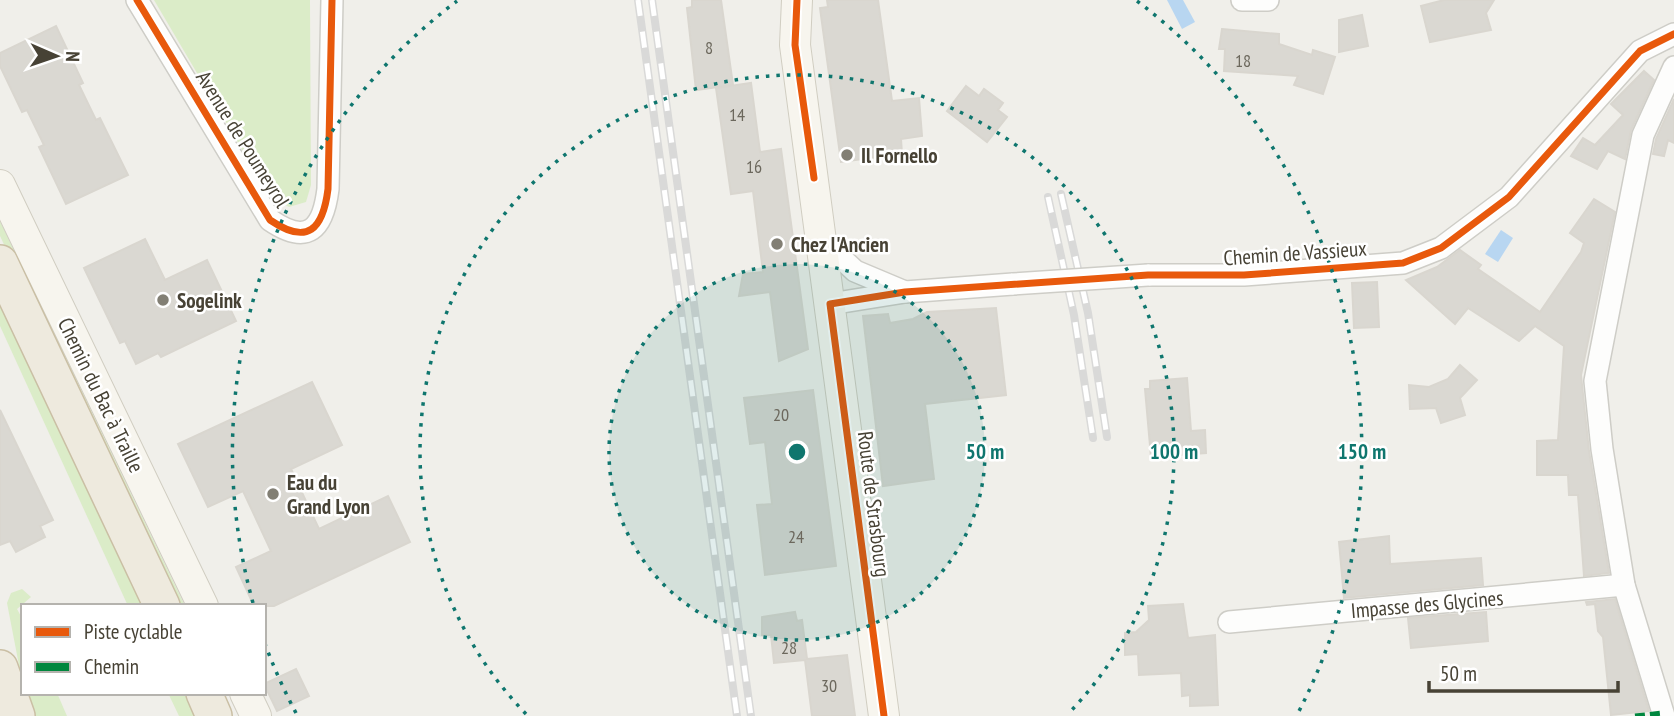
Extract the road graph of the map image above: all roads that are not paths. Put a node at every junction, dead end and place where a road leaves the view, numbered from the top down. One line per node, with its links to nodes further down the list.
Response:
1 (137, 0): 12 (street, Avenue de Poumeyrol)
2 (319, 0): 12 (street, Avenue de Poumeyrol)
3 (332, 0): 12 (street, Avenue de Poumeyrol)
4 (779, 0): 9 (main road, Route de Strasbourg)
5 (797, 0): 9 (main road, Route de Strasbourg)
6 (1242, 0): 7 (street)
7 (1268, 0)
8 (1674, 34): 15 (street, Chemin de Vassieux, bridge)
9 (795, 45): 13 (main road, Route de Strasbourg)
10 (1674, 67): 17 (street)
11 (0, 185): 19 (main road, Chemin du Bac à Traille)
12 (328, 189)
13 (822, 240): 15 (street, Chemin de Vassieux); 16 (main road, Route de Strasbourg)
14 (0, 263): 18 (highway)
15 (905, 292): 16 (street, Chemin de Vassieux)
16 (831, 304): 30 (main road, Route de Strasbourg)
17 (1625, 585): 20 (street, Impasse des Glycines); 25 (street)
18 (161, 604)
19 (202, 604)
20 (1229, 622)
21 (0, 668): 27 (highway)
22 (205, 695): 28 (highway)
23 (246, 695): 29 (main road)
24 (0, 703): 26 (highway)
25 (1666, 708)
26 (5, 716)
27 (17, 716)
28 (214, 716)
29 (256, 716)
30 (884, 716)

